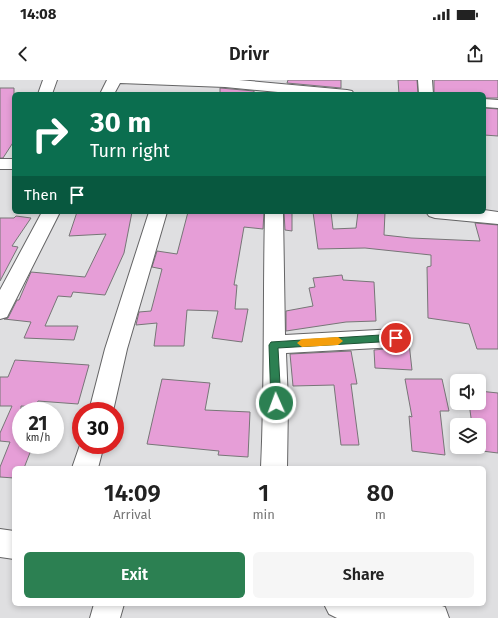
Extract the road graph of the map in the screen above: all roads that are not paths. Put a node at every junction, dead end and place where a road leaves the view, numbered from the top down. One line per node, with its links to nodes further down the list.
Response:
1 (50, 80): 9 (street)
2 (114, 80): 10 (street)
3 (124, 80): 7 (street)
4 (425, 80): 12 (street)
5 (225, 82): 7 (street); 8 (street)
6 (319, 86): 8 (street); 11 (street)
7 (194, 88)
8 (276, 91)
9 (46, 92)
10 (108, 92)
11 (340, 92)
12 (426, 92)
13 (486, 103): 14 (street)
14 (498, 104)
15 (51, 214): 20 (street)
16 (157, 214): 23 (street)
17 (274, 214): 22 (street)
18 (455, 214): 19 (street)
19 (498, 218)
20 (0, 312)
21 (396, 338): 22 (street)
22 (274, 345): 26 (street)
23 (103, 402)
24 (89, 454): 25 (street)
25 (86, 466)
26 (274, 466)
27 (0, 543): 28 (street)
28 (12, 545)
29 (108, 606): 32 (street)
30 (346, 606): 31 (street)
31 (376, 614): 33 (street)
32 (105, 618)
33 (434, 618)

